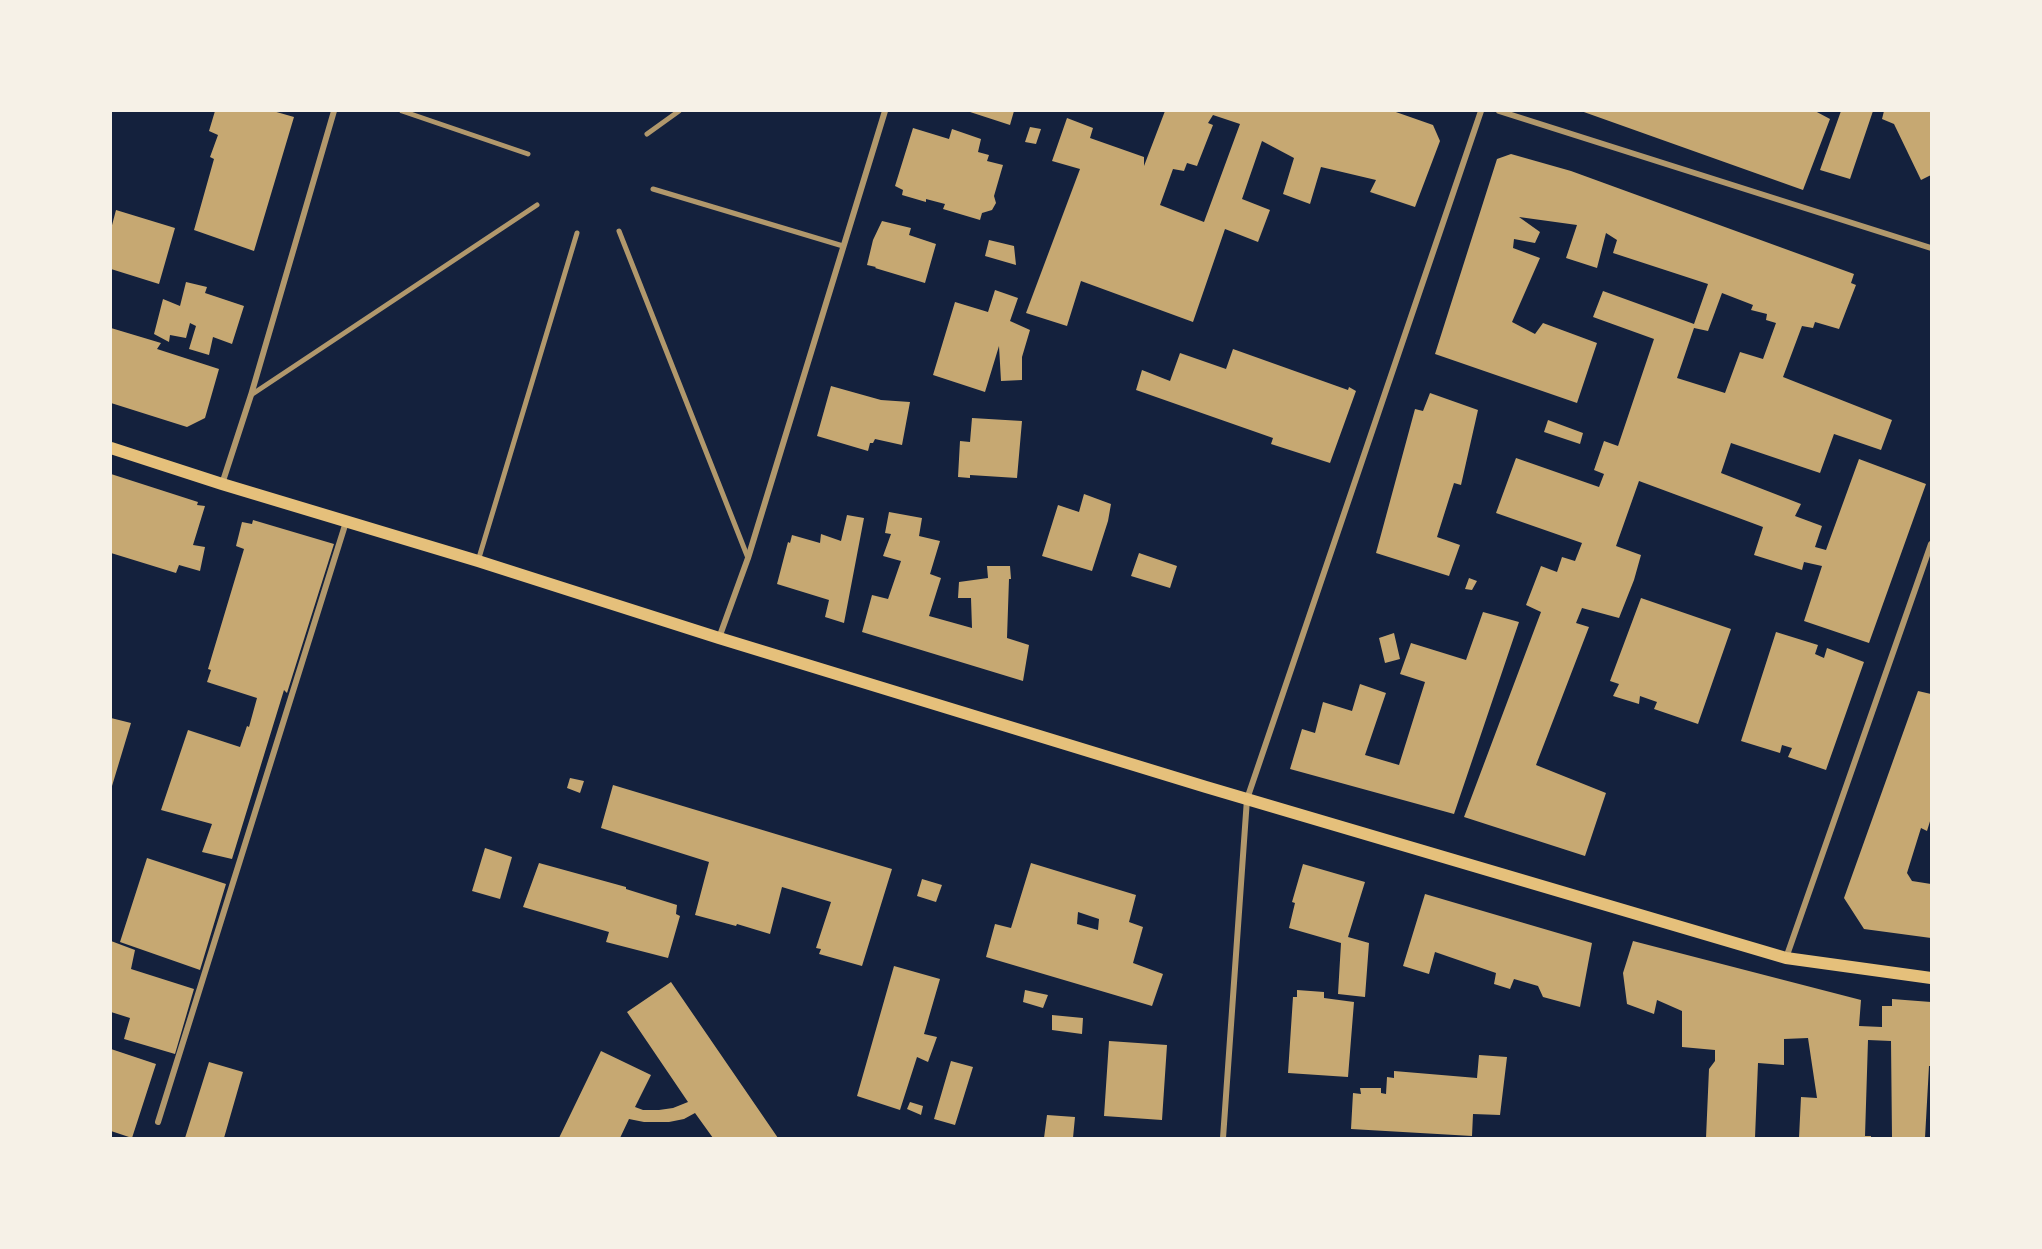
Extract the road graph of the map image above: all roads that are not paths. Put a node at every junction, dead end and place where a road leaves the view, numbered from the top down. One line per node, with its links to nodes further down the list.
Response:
1 (334, 111): 15 (street)
2 (402, 111): 8 (street)
3 (679, 111): 7 (street)
4 (885, 111): 13 (street)
5 (1481, 111): 23 (street)
6 (1499, 111): 14 (street)
7 (647, 134)
8 (528, 154)
9 (653, 189): 13 (street)
10 (537, 205): 15 (street)
11 (619, 231): 20 (street)
12 (577, 233): 21 (street)
13 (843, 246): 20 (street)
14 (1931, 248)
15 (251, 395): 17 (street)
16 (111, 448): 17 (main road)
17 (222, 484): 18 (main road)
18 (346, 522): 21 (main road); 26 (street)
19 (1931, 544): 24 (street)
20 (748, 558): 22 (street)
21 (478, 561): 22 (main road)
22 (719, 638): 23 (main road)
23 (1247, 799): 24 (main road); 27 (street)
24 (1786, 958): 25 (main road)
25 (1931, 978)
26 (158, 1122)
27 (1222, 1138)

